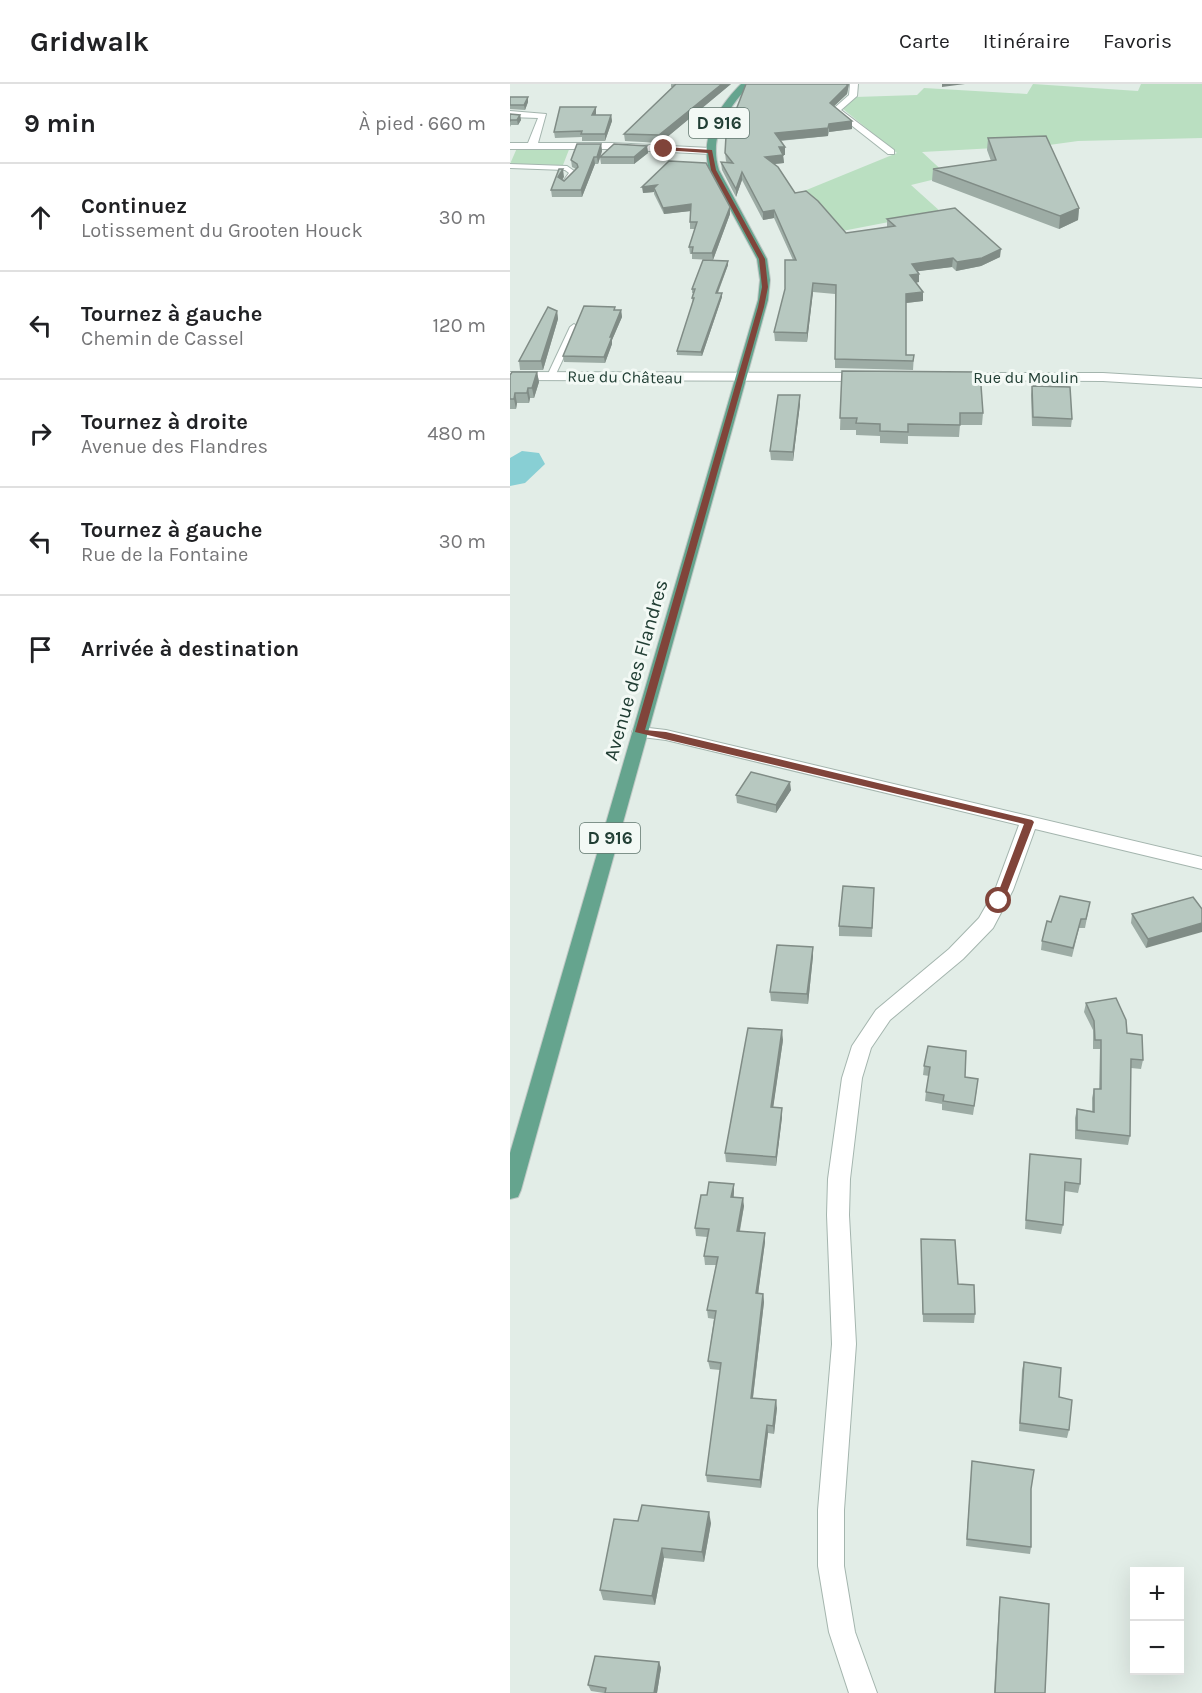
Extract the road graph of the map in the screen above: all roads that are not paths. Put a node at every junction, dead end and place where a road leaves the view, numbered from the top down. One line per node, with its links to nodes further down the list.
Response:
1 (746, 84): 6 (main road, D 916)
2 (854, 84): 7 (street)
3 (510, 114): 4 (street)
4 (532, 146): 5 (street); 6 (street)
5 (511, 149)
6 (710, 151): 13 (main road, Avenue des Flandres / D 916)
7 (891, 152)
8 (510, 166): 9 (lane)
9 (565, 184)
10 (574, 327): 12 (lane)
11 (510, 376): 12 (street, Rue du Château)
12 (551, 376): 13 (street, Rue du Château)
13 (741, 377): 14 (street); 17 (main road, Avenue des Flandres / D 916)
14 (882, 377)
15 (938, 377): 16 (street, Rue du Moulin)
16 (1202, 383)
17 (640, 732): 18 (street); 20 (main road, Avenue des Flandres / D 916)
18 (1029, 822): 19 (street); 21 (street)
19 (1202, 862)
20 (510, 1190)
21 (863, 1693)

